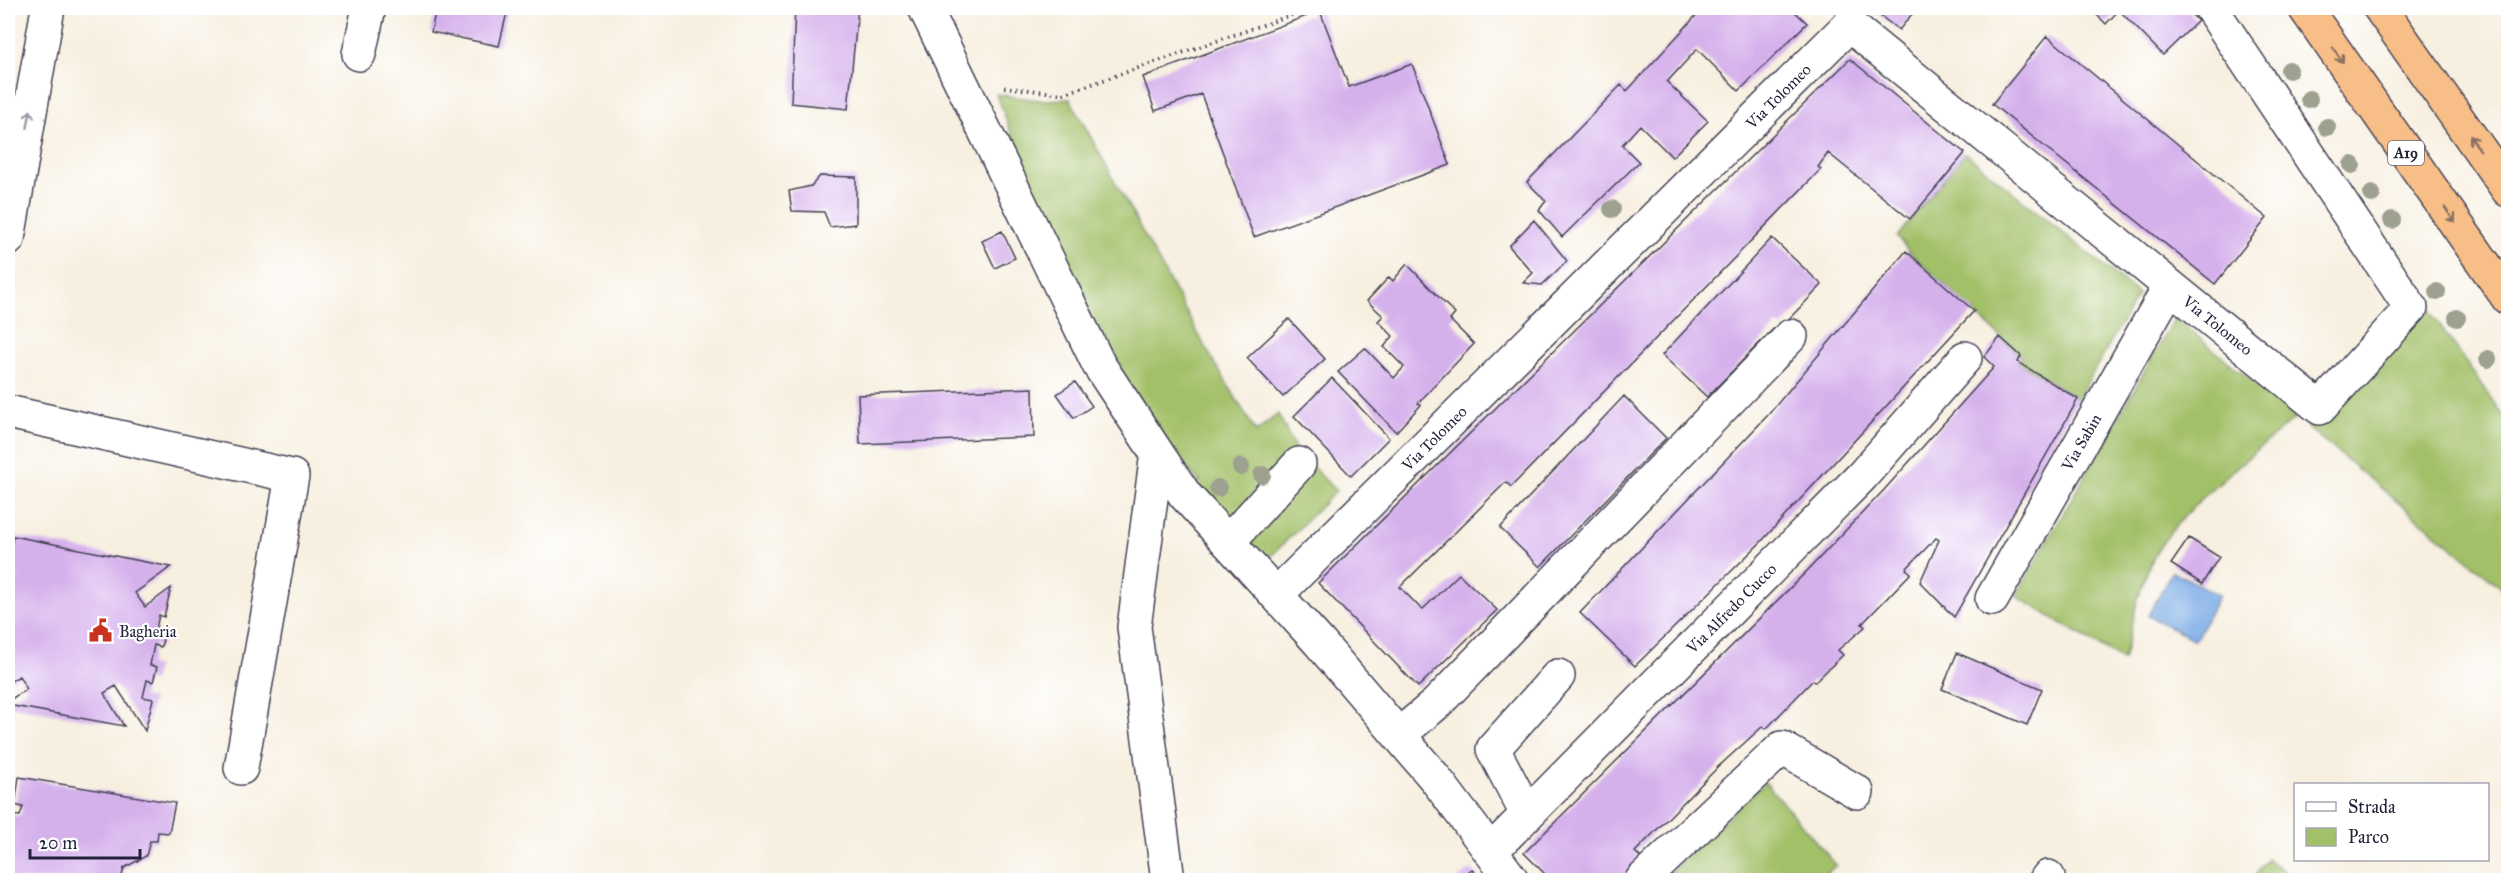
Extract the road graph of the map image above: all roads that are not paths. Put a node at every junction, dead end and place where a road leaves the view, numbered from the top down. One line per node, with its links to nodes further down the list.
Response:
1 (48, 8): 9 (street, one-way to 1)
2 (369, 8): 7 (street)
3 (925, 8): 15 (street)
4 (2211, 8): 10 (street, Via Tolomeo)
5 (2305, 8): 11 (highway, A19, one-way to 11)
6 (2380, 8): 8 (highway, one-way to 6)
7 (359, 54)
8 (2508, 190)
9 (8, 239)
10 (2170, 286): 18 (street, Via Tolomeo); 19 (street, Via Sabin)
11 (2508, 298)
12 (1791, 336): 21 (street)
13 (1965, 358): 24 (street, Via Alfredo Cucco)
14 (8, 412): 22 (street)
15 (1157, 453): 17 (street); 26 (street)
16 (1299, 464): 17 (street)
17 (1228, 542): 18 (street)
18 (1276, 595): 21 (street)
19 (1992, 598)
20 (1557, 676): 24 (street)
21 (1399, 735): 25 (street)
22 (241, 768)
23 (1857, 792): 28 (street)
24 (1527, 814): 25 (street, Via Alfredo Cucco)
25 (1491, 851): 27 (street)
26 (1168, 880)
27 (1512, 880)
28 (1642, 880)

